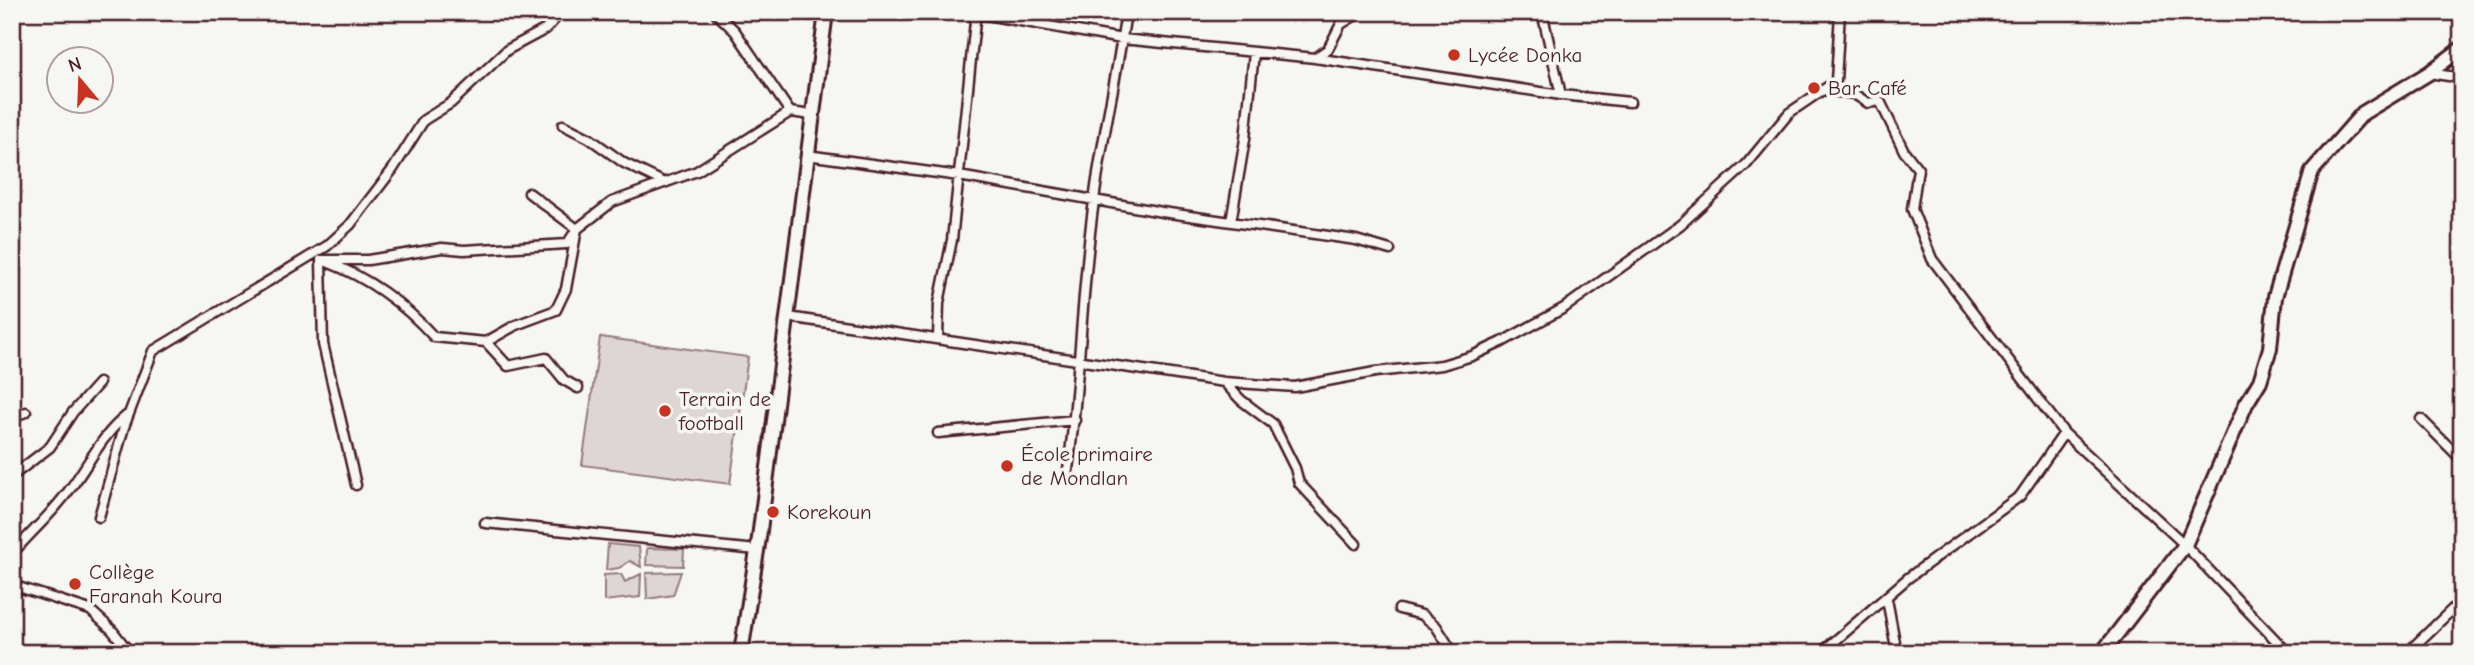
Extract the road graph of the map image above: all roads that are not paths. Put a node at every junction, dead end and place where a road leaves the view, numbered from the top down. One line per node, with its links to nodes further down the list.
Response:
1 (561, 12): 41 (street)
2 (715, 12): 21 (street)
3 (826, 12): 22 (main road)
4 (970, 12): 10 (street)
5 (1126, 12): 12 (street)
6 (1343, 12): 11 (street)
7 (1361, 12): 11 (street)
8 (1542, 12): 19 (street)
9 (1840, 12): 18 (street)
10 (976, 13): 12 (street); 25 (street)
11 (1341, 24): 15 (street)
12 (1122, 39): 14 (street); 28 (street)
13 (2462, 48): 16 (main road)
14 (1254, 53): 15 (street); 29 (street)
15 (1315, 58): 19 (street)
16 (2428, 73): 17 (street); 54 (main road)
17 (2462, 78)
18 (1822, 90): 37 (street); 46 (street)
19 (1561, 96): 20 (street)
20 (1630, 102)
21 (790, 112): 22 (street); 26 (street)
22 (812, 115): 24 (main road)
23 (563, 125): 26 (street)
24 (807, 155): 25 (street); 33 (main road)
25 (960, 176): 28 (street); 34 (street)
26 (663, 182): 30 (street)
27 (529, 193): 30 (street)
28 (1094, 201): 29 (street); 36 (street)
29 (1231, 222): 31 (street)
30 (577, 229): 32 (street); 35 (street)
31 (1390, 250)
32 (321, 260): 35 (street); 50 (street)
33 (788, 317): 34 (street); 55 (main road)
34 (938, 339): 36 (street)
35 (486, 342): 39 (street)
36 (1077, 360): 37 (street); 44 (street)
37 (1224, 382): 53 (street)
38 (99, 383): 48 (street)
39 (578, 388)
40 (26, 412): 42 (street)
41 (129, 414): 51 (street); 56 (street)
42 (12, 417)
43 (2421, 419): 47 (street)
44 (1075, 420): 45 (street); 49 (street)
45 (938, 433)
46 (2064, 433): 54 (street); 58 (street)
47 (2462, 460)
48 (12, 476)
49 (1067, 477)
50 (356, 485)
51 (99, 517)
52 (485, 523): 55 (street)
53 (1356, 544)
54 (2185, 545): 66 (main road); 67 (street)
55 (757, 550): 62 (main road)
56 (12, 554)
57 (12, 585): 61 (street)
58 (1887, 599): 64 (street); 65 (street)
59 (2462, 600): 68 (street)
60 (1399, 609): 63 (street)
61 (130, 653)
62 (741, 653)
63 (1453, 653)
64 (1821, 653)
65 (1897, 653)
66 (2102, 653)
67 (2288, 653)
68 (2407, 653)

